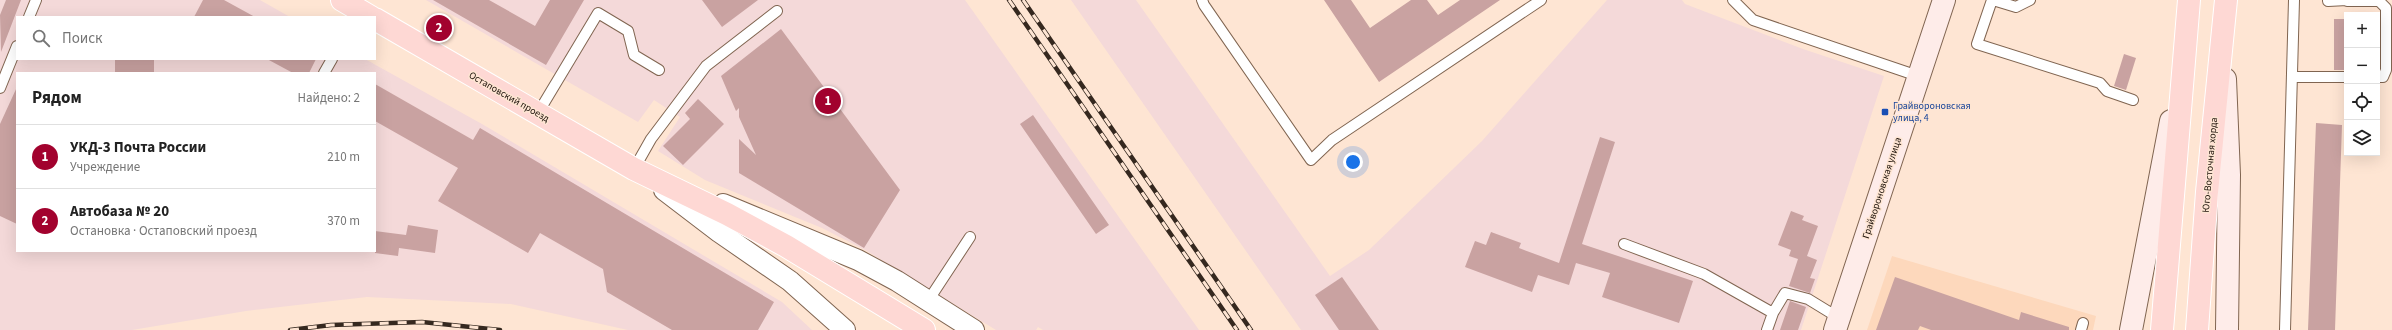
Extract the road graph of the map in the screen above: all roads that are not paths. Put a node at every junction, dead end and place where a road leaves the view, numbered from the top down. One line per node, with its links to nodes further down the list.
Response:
1 (36, 0): 14 (lane)
2 (1202, 0): 3 (lane)
3 (1541, 0)
4 (1733, 0): 21 (lane)
5 (1944, 0): 21 (main road, Грайвороновская улица)
6 (1992, 0): 7 (lane); 26 (lane)
7 (2030, 0)
8 (2189, 0): 18 (main road)
9 (2294, 0): 22 (lane)
10 (2347, 0): 11 (lane); 24 (lane)
11 (2328, 1)
12 (2224, 8): 41 (main road, Юго-Восточная хорда); 42 (main road)
13 (777, 11): 28 (lane)
14 (29, 16)
15 (376, 22): 27 (main road, Остаповский проезд)
16 (16, 48): 25 (lane)
17 (331, 60): 20 (lane)
18 (2182, 65): 39 (main road); 40 (main road)
19 (659, 70): 27 (lane)
20 (325, 72)
21 (1918, 76): 34 (main road, Грайвороновская улица)
22 (2292, 77): 23 (lane); 43 (lane)
23 (2344, 77)
24 (2380, 78)
25 (0, 88)
26 (2133, 100)
27 (538, 114): 28 (main road, Остаповский проезд)
28 (638, 171): 29 (main road, Остаповский проезд); 35 (street)
29 (670, 186): 32 (street); 36 (main road, Остаповский проезд)
30 (970, 237): 32 (lane)
31 (1624, 244): 33 (lane)
32 (928, 301): 37 (street)
33 (1772, 313): 34 (lane); 38 (lane)
34 (1837, 324)
35 (838, 328)
36 (924, 330)
37 (974, 330)
38 (1767, 330)
39 (2131, 330)
40 (2162, 330)
41 (2197, 330)
42 (2227, 330)
43 (2285, 330)

